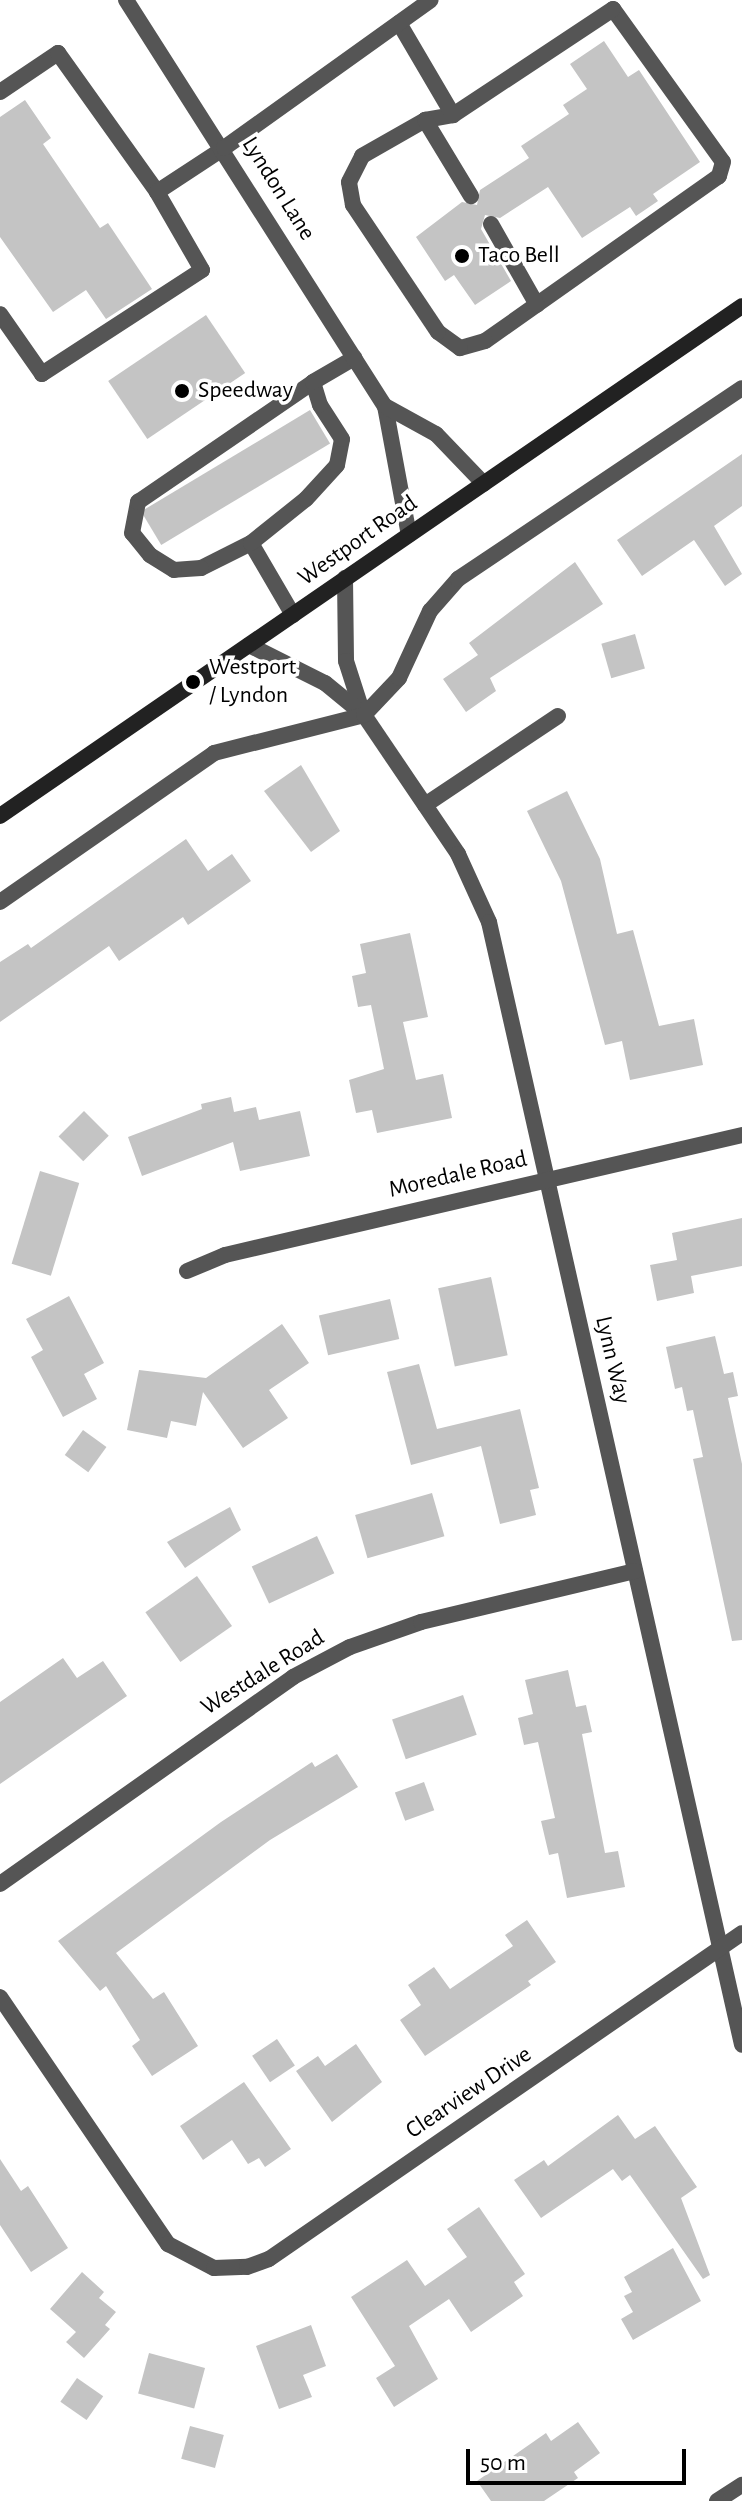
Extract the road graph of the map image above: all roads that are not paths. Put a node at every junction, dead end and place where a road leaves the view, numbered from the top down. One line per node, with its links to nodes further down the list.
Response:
1 (126, 0): 8 (street, Lyndon Lane)
2 (431, 0): 4 (street)
3 (611, 4): 6 (street); 12 (street)
4 (399, 23): 6 (street); 8 (street)
5 (0, 92): 9 (street)
6 (453, 115): 7 (street)
7 (425, 120): 10 (street); 12 (street)
8 (224, 148): 9 (street); 15 (street, Lyndon Lane)
9 (157, 192): 14 (street)
10 (471, 196)
11 (491, 224): 12 (street)
12 (537, 305)
13 (742, 306): 19 (main road, Westport Road)
14 (0, 314)
15 (354, 358): 16 (street); 18 (street, Lyndon Lane)
16 (313, 382): 21 (street); 21 (street)
17 (742, 388): 25 (street)
18 (385, 406): 19 (street, Lyndon Lane); 20 (street, Lyndon Lane)
19 (484, 484): 20 (main road, Westport Road)
20 (409, 535): 22 (main road, Westport Road)
21 (251, 543): 23 (street)
22 (345, 578): 23 (main road, Westport Road); 25 (street, Lynn Way)
23 (293, 615): 24 (main road, Westport Road)
24 (249, 645): 25 (street, Lynn Way); 28 (main road, Westport Road)
25 (364, 715): 27 (street, Lynn Way); 29 (street)
26 (558, 716): 27 (street)
27 (425, 805): 31 (street, Lynn Way)
28 (0, 816)
29 (0, 902)
30 (742, 1135): 31 (street, Moredale Road)
31 (547, 1178): 32 (street, Moredale Road); 33 (street, Lynn Way)
32 (187, 1271)
33 (635, 1571): 34 (street, Westdale Road); 36 (street, Lynn Way)
34 (0, 1884)
35 (742, 1933): 36 (street, Clearview Drive)
36 (721, 1948): 37 (street, Clearview Drive); 38 (street, Lynn Way)
37 (0, 1997)
38 (742, 2045)
39 (742, 2485): 40 (street)
40 (717, 2501)

